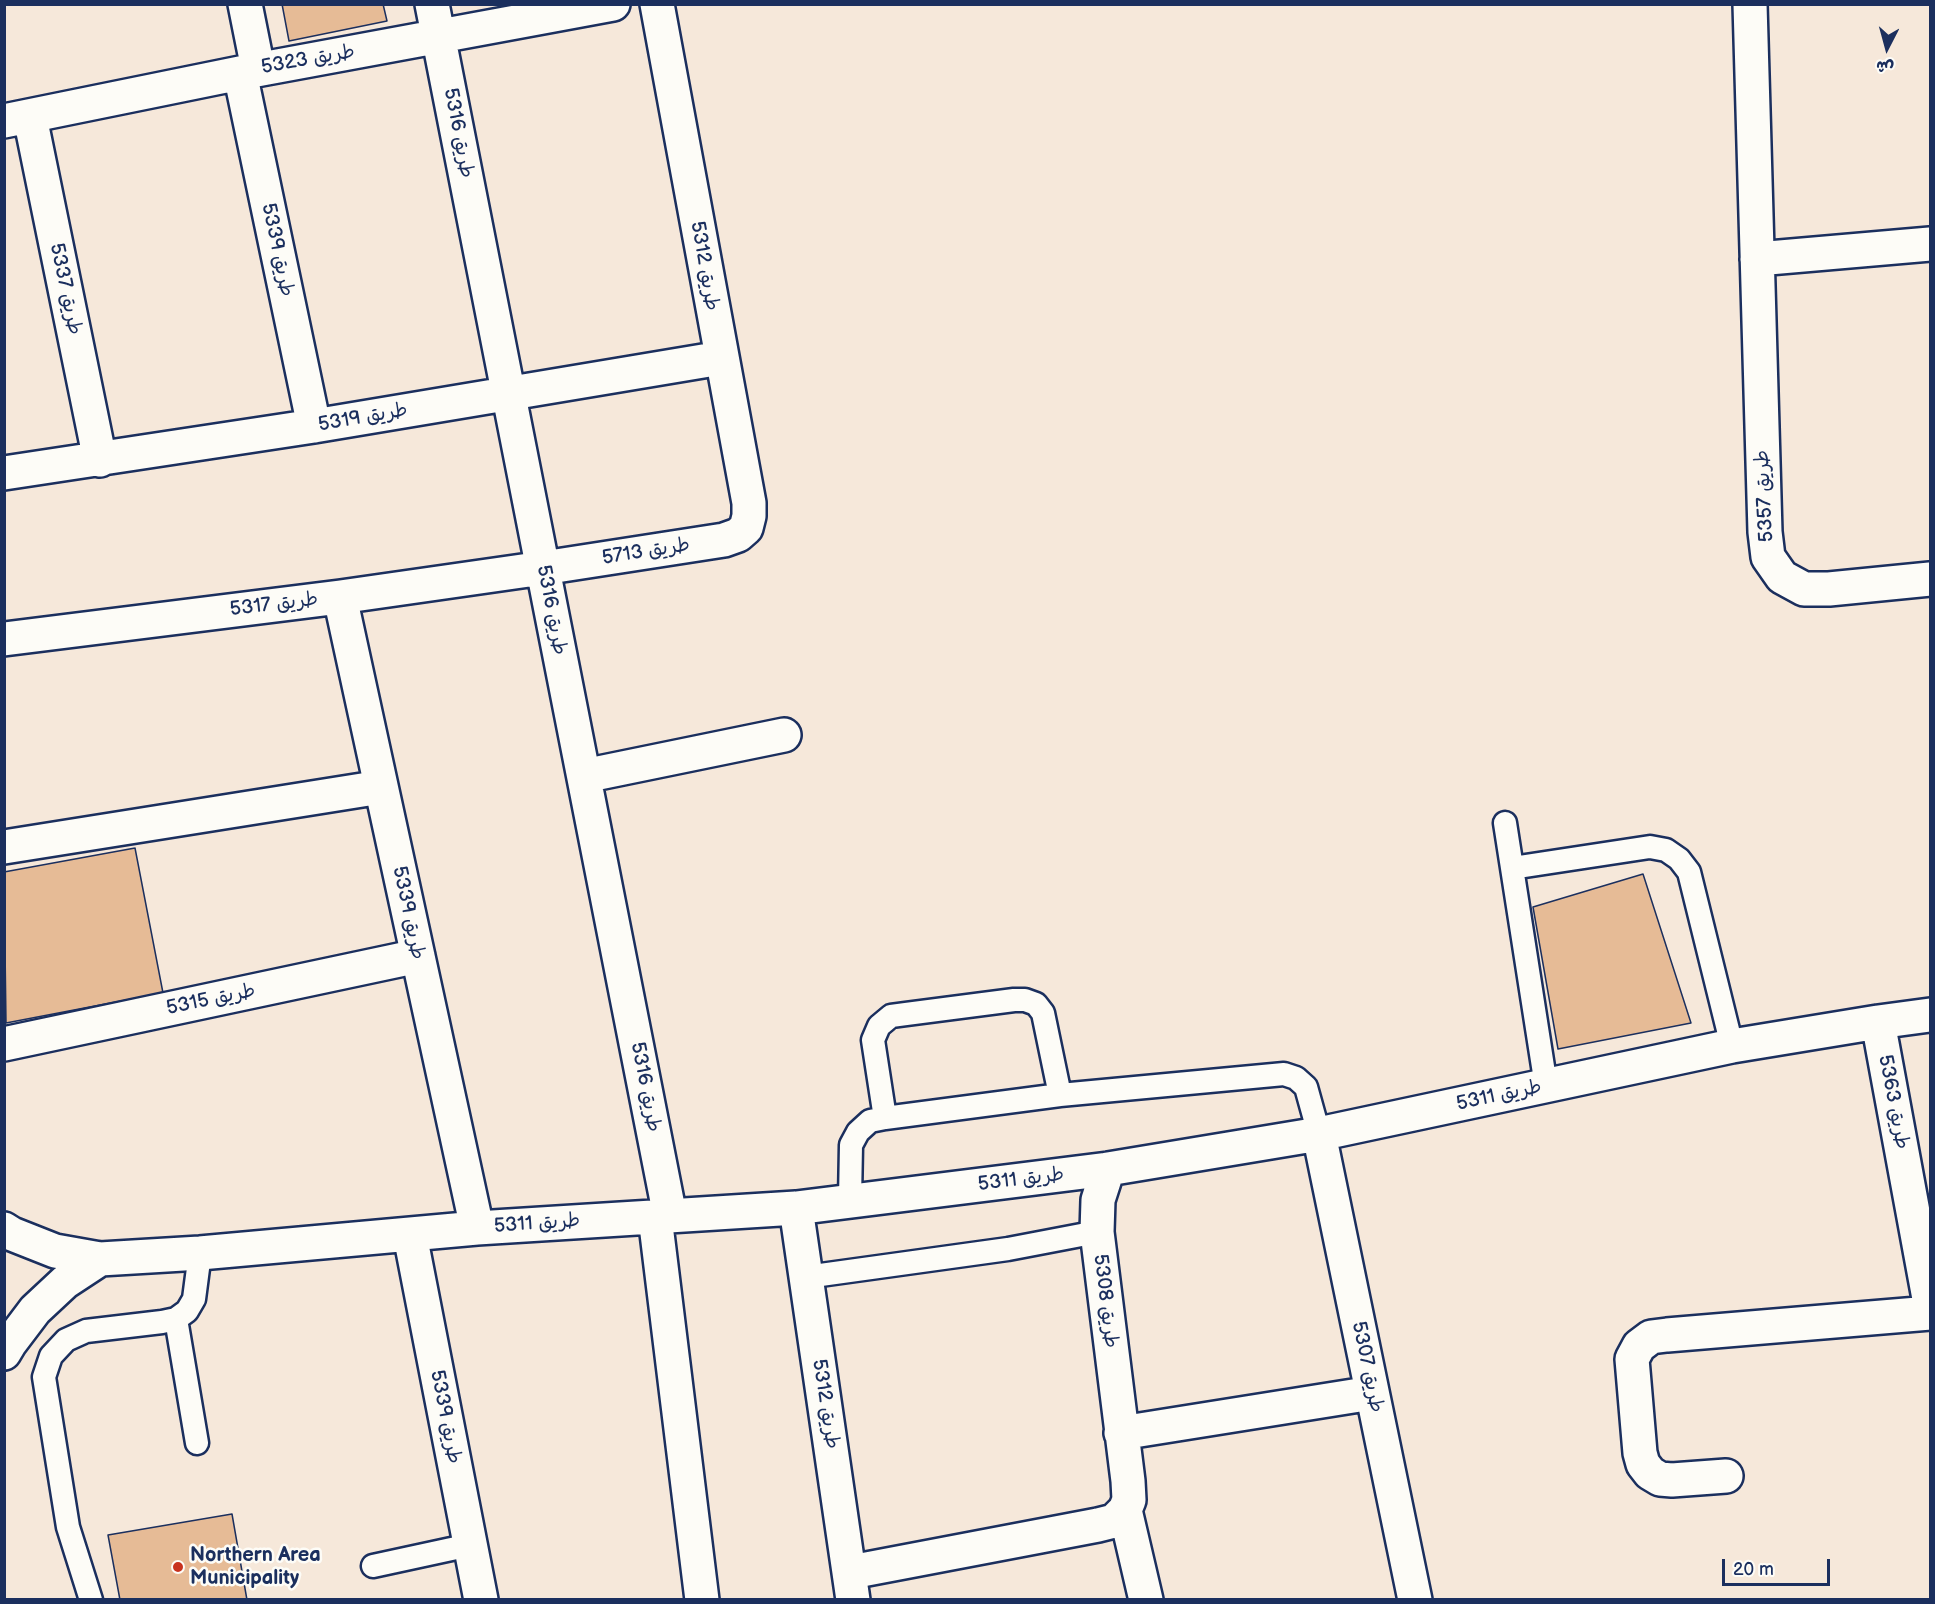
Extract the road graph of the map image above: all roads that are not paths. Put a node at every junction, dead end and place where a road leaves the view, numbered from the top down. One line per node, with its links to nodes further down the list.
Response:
1 (245, 4): 7 (street, طريق 5339)
2 (432, 4): 6 (street, طريق 5316)
3 (614, 4): 6 (street, طريق 5323)
4 (657, 4): 11 (street, طريق 5312)
5 (1750, 4): 10 (street, طريق 5357)
6 (438, 36): 7 (street, طريق 5323); 12 (street, طريق 5316)
7 (249, 71): 8 (street, طريق 5323); 13 (street, طريق 5339)
8 (17, 119): 14 (street, طريق 5337)
9 (1930, 244): 10 (street)
10 (1757, 259): 18 (street, طريق 5357)
11 (721, 358): 12 (street, طريق 5319); 16 (street, طريق 5312)
12 (509, 393): 13 (street, طريق 5319); 17 (street, طريق 5316)
13 (314, 426): 14 (street, طريق 5319)
14 (100, 460): 15 (street, طريق 5319)
15 (4, 473)
16 (746, 528): 17 (street, طريق 5713)
17 (543, 568): 19 (street, طريق 5317); 22 (street, طريق 5316)
18 (1930, 579)
19 (340, 597): 20 (street, طريق 5317); 23 (street, طريق 5339)
20 (4, 639)
21 (784, 735): 22 (street)
22 (584, 776): 40 (street, طريق 5316)
23 (381, 787): 25 (street); 27 (street, طريق 5339)
24 (1505, 823): 26 (lane)
25 (4, 847)
26 (1512, 868): 31 (lane); 32 (lane)
27 (418, 957): 30 (street, طريق 5315); 41 (street, طريق 5339)
28 (1930, 1015): 29 (street, طريق 5311)
29 (1878, 1022): 31 (street, طريق 5311); 37 (street, طريق 5363)
30 (4, 1044)
31 (1732, 1046): 32 (street, طريق 5311)
32 (1546, 1086): 35 (street, طريق 5311)
33 (1060, 1095): 34 (lane); 34 (lane); 35 (lane)
34 (885, 1118): 38 (lane)
35 (1319, 1134): 36 (street, طريق 5311); 52 (street, طريق 5307)
36 (1108, 1169): 38 (street, طريق 5311); 43 (street, طريق 5308)
37 (1919, 1181): 48 (street, طريق 5363)
38 (850, 1200): 39 (street, طريق 5311)
39 (796, 1208): 40 (street, طريق 5311); 47 (street, طريق 5312)
40 (662, 1216): 41 (street, طريق 5311); 62 (street, طريق 5316)
41 (477, 1228): 44 (street, طريق 5311)
42 (4, 1229): 46 (street, طريق 5311)
43 (1097, 1232): 47 (lane); 53 (street, طريق 5308)
44 (410, 1235): 45 (street, طريق 5311); 57 (street, طريق 5339)
45 (200, 1253): 46 (street, طريق 5311); 50 (lane)
46 (100, 1259): 51 (street, طريق 5311)
47 (806, 1277): 59 (street, طريق 5312)
48 (1930, 1304)
49 (1930, 1313): 55 (street)
50 (176, 1319): 54 (lane); 60 (lane)
51 (4, 1353)
52 (1372, 1393): 53 (street); 64 (street, طريق 5307)
53 (1122, 1433): 56 (street, طريق 5308)
54 (197, 1443)
55 (1726, 1476)
56 (1125, 1510): 59 (street); 63 (street)
57 (470, 1545): 58 (lane); 61 (street, طريق 5339)
58 (373, 1566)
59 (852, 1586)
60 (91, 1599)
61 (481, 1599)
62 (702, 1599)
63 (1146, 1599)
64 (1415, 1599)

